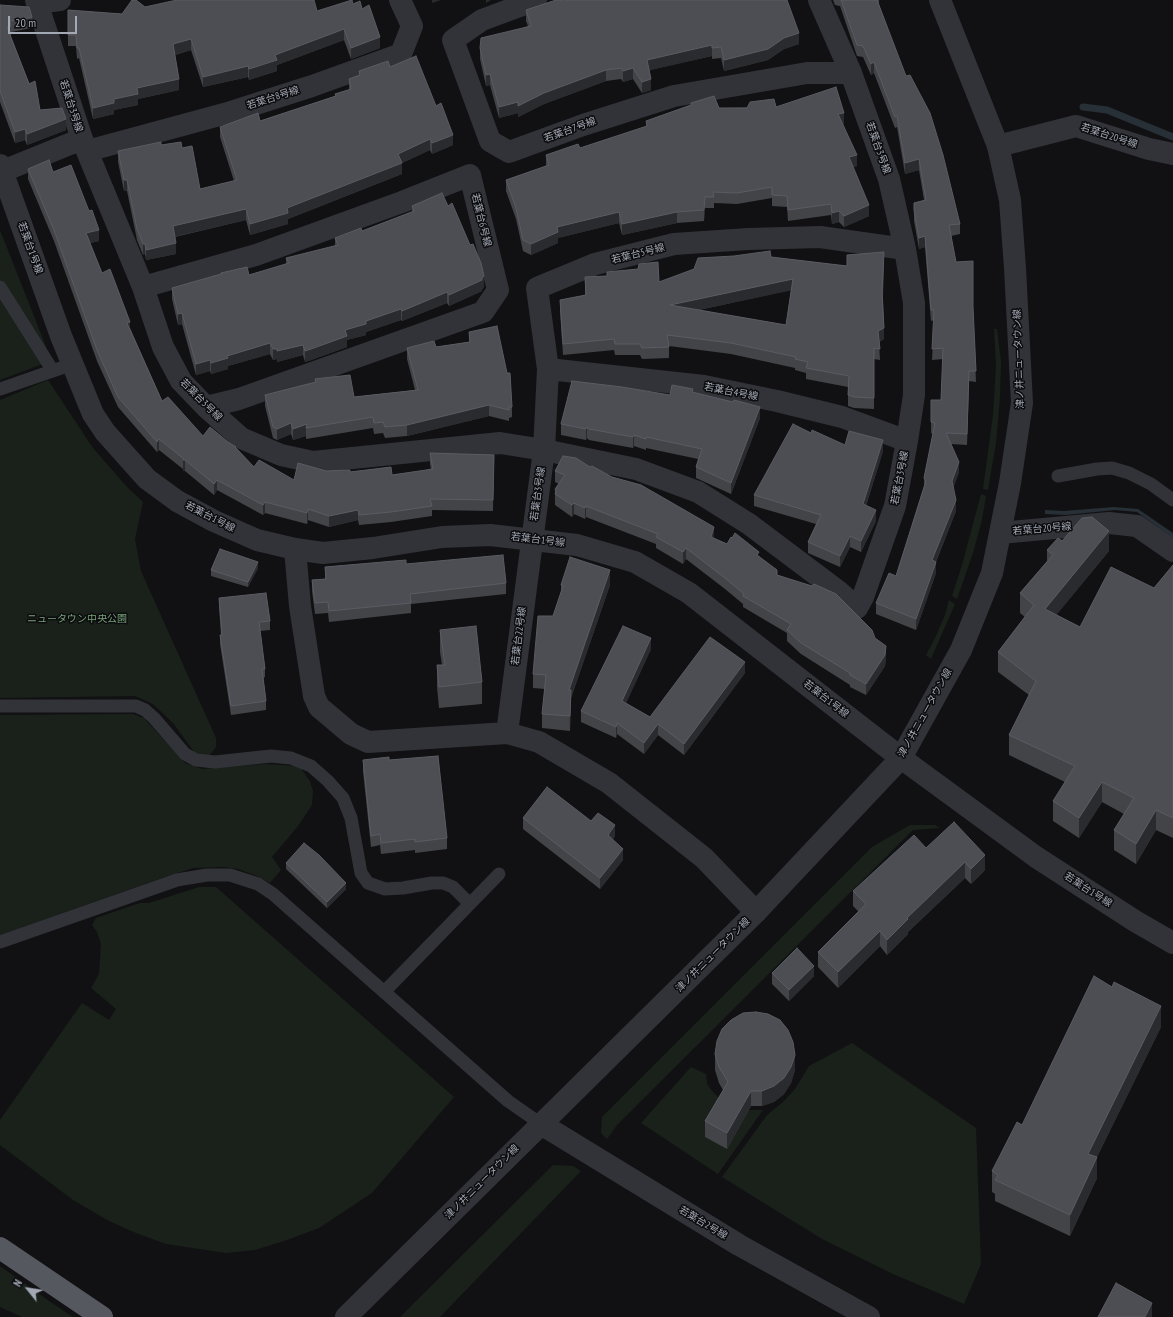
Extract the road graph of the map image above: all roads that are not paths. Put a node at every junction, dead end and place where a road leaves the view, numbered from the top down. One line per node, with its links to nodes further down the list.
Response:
1 (60, 0): 6 (street)
2 (400, 0): 8 (street, 若葉台8号線)
3 (536, 0): 7 (street, 若葉台7号線)
4 (819, 0): 7 (street, 若葉台3号線)
5 (940, 0): 9 (street, 津ノ井ニュータウン線)
6 (37, 2): 8 (street, 若葉台3号線)
7 (851, 73): 12 (street, 若葉台3号線)
8 (84, 145): 11 (street, 若葉台8号線); 14 (street, 若葉台3号線)
9 (998, 146): 10 (street, 若葉台20号線); 23 (street, 津ノ井ニュータウン線)
10 (1173, 154)
11 (1, 168): 15 (street, 若葉台1号線)
12 (905, 249): 16 (street, 若葉台5号線); 19 (street, 若葉台3号線)
13 (0, 287): 15 (lane)
14 (143, 287): 18 (street, 若葉台3号線); 18 (street, 若葉台6号線)
15 (63, 367): 17 (lane); 25 (street, 若葉台1号線)
16 (548, 369): 19 (street, 若葉台4号線); 20 (street, 若葉台5号線)
17 (0, 388)
18 (206, 407): 20 (street, 若葉台3号線)
19 (907, 441): 20 (street, 若葉台3号線)
20 (544, 450): 24 (street, 若葉台3号線)
21 (1058, 476): 22 (lane)
22 (1173, 500)
23 (1000, 533): 26 (street, 若葉台20号線); 29 (street, 津ノ井ニュータウン線)
24 (532, 539): 25 (street, 若葉台1号線); 28 (street, 若葉台22号線); 29 (street, 若葉台1号線)
25 (295, 549): 28 (street)
26 (1173, 551)
27 (0, 706): 31 (lane)
28 (507, 733): 32 (street)
29 (901, 758): 32 (street, 津ノ井ニュータウン線); 34 (street, 若葉台1号線)
30 (499, 874): 31 (lane)
31 (470, 904): 35 (lane)
32 (756, 912): 36 (street, 津ノ井ニュータウン線)
33 (0, 942): 35 (lane)
34 (1173, 943)
35 (384, 992): 36 (lane)
36 (540, 1124): 39 (street, 津ノ井ニュータウン線); 40 (street, 若葉台2号線)
37 (0, 1248): 38 (highway)
38 (102, 1317)
39 (346, 1317)
40 (870, 1317)

